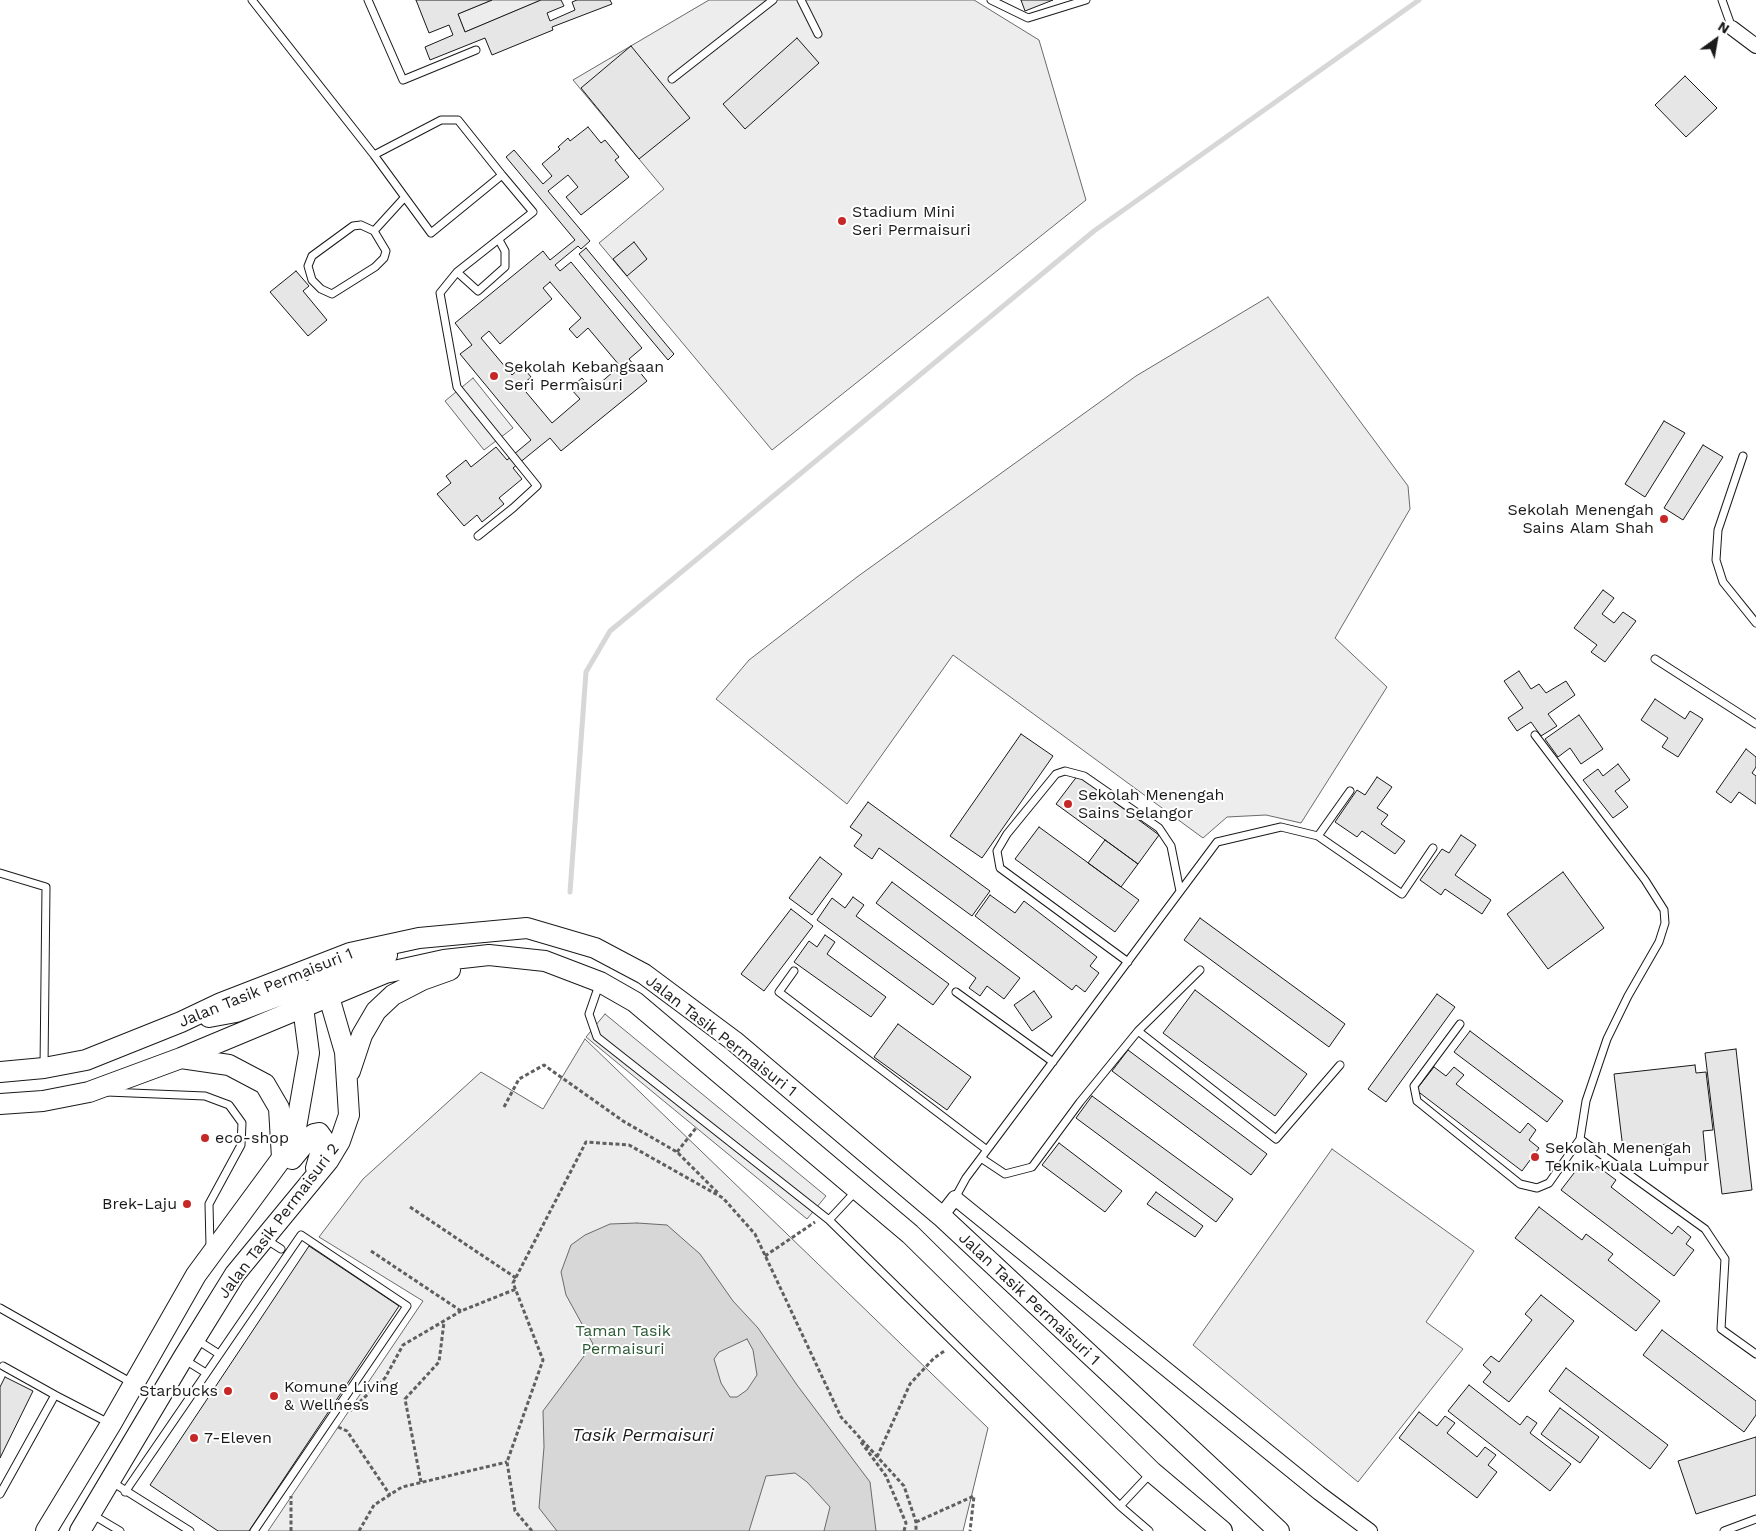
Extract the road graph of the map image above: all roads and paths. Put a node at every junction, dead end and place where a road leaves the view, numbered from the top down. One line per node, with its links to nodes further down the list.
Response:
1 (252, 0): 13 (lane)
2 (368, 0): 11 (lane)
3 (773, 0): 12 (lane)
4 (801, 0): 9 (lane)
5 (990, 0): 6 (lane)
6 (1086, 0)
7 (1722, 0): 8 (lane)
8 (1732, 28): 10 (street)
9 (818, 34)
10 (1756, 46)
11 (476, 50)
12 (672, 78)
13 (374, 155): 14 (lane); 15 (lane)
14 (502, 175): 15 (lane); 17 (lane)
15 (404, 198): 16 (lane)
16 (374, 231): 16 (lane)
17 (499, 240): 18 (lane); 18 (lane)
18 (457, 272): 20 (lane)
19 (1743, 456): 21 (lane)
20 (478, 536)
21 (1756, 623)
22 (1655, 659): 23 (lane)
23 (1756, 724)
24 (1535, 735): 53 (lane)
25 (1350, 791): 26 (lane)
26 (1318, 836): 27 (lane); 29 (lane)
27 (1433, 848)
28 (0, 873): 45 (lane)
29 (1180, 891): 32 (lane); 32 (lane)
30 (419, 938): 37 (main road); 38 (main road, Jalan Tasik Permaisuri 1); 43 (main road, Jalan Tasik Permaisuri 1)
31 (489, 955): 35 (main road, Jalan Tasik Permaisuri 1); 37 (main road, Jalan Tasik Permaisuri 1); 47 (main road)
32 (1128, 962): 42 (lane)
33 (1200, 970): 40 (lane)
34 (794, 971): 54 (lane)
35 (600, 982): 48 (main road, Jalan Tasik Permaisuri 1); 64 (lane)
36 (956, 992): 42 (lane)
37 (314, 999): 38 (main road); 41 (main road, Jalan Tasik Permaisuri 1); 47 (main road, Jalan Tasik Permaisuri 2); 56 (main road, Jalan Tasik Permaisuri 2)
38 (181, 1022): 45 (main road, Jalan Tasik Permaisuri 1)
39 (1460, 1024): 53 (lane)
40 (1138, 1031): 44 (lane); 57 (lane)
41 (181, 1058): 49 (main road, Jalan Tasik Permaisuri 1); 56 (main road)
42 (1053, 1062): 54 (lane)
43 (759, 1063): 48 (main road); 63 (main road, Jalan Tasik Permaisuri 1)
44 (1340, 1066)
45 (44, 1068): 46 (main road, Jalan Tasik Permaisuri 1)
46 (0, 1072)
47 (347, 1083): 58 (main road, Jalan Tasik Permaisuri 2)
48 (737, 1088): 59 (main road, Jalan Tasik Permaisuri 1)
49 (89, 1092): 50 (main road, Jalan Tasik Permaisuri 1); 68 (lane)
50 (0, 1104)
51 (504, 1106): 55 (path)
52 (694, 1132): 55 (path)
53 (1580, 1139): 78 (lane)
54 (987, 1150): 57 (lane)
55 (677, 1152): 60 (path)
56 (282, 1158): 66 (main road, Jalan Tasik Permaisuri 2)
57 (981, 1158): 61 (lane)
58 (312, 1180): 66 (main road); 75 (main road, Jalan Tasik Permaisuri 2)
59 (857, 1190): 64 (lane); 90 (main road, Jalan Tasik Permaisuri 1)
60 (722, 1198): 69 (path); 70 (path)
61 (955, 1198): 63 (street); 114 (street)
62 (410, 1207): 70 (path)
63 (941, 1216): 113 (main road, Jalan Tasik Permaisuri 1)
64 (829, 1220): 76 (lane)
65 (803, 1231): 69 (path)
66 (223, 1238): 68 (main road, Jalan Tasik Permaisuri 2)
67 (371, 1251): 73 (path)
68 (211, 1254): 82 (main road, Jalan Tasik Permaisuri 2)
69 (765, 1256): 87 (path)
70 (516, 1278): 71 (path)
71 (516, 1289): 73 (path); 89 (path)
72 (0, 1308): 82 (lane)
73 (461, 1311): 74 (path)
74 (444, 1321): 84 (path); 91 (path)
75 (195, 1339): 77 (lane); 79 (main road, Jalan Tasik Permaisuri 2)
76 (956, 1344): 88 (path); 96 (lane)
77 (219, 1354): 81 (lane); 104 (lane)
78 (1756, 1354)
79 (183, 1358): 81 (lane); 92 (main road, Jalan Tasik Permaisuri 2)
80 (2, 1366): 83 (lane)
81 (206, 1373): 92 (lane)
82 (134, 1384): 86 (main road, Jalan Tasik Permaisuri 2)
83 (55, 1395): 86 (lane); 93 (lane)
84 (349, 1412)
85 (342, 1419): 95 (path)
86 (111, 1424): 100 (main road, Jalan Tasik Permaisuri 2)
87 (850, 1427): 88 (path); 108 (path)
88 (877, 1457): 99 (path)
89 (507, 1462): 91 (path); 107 (path)
90 (1152, 1472): 96 (lane); 112 (main road, Jalan Tasik Permaisuri 1)
91 (421, 1482): 95 (path)
92 (118, 1487): 97 (main road, Jalan Tasik Permaisuri 2); 103 (lane)
93 (0, 1494)
94 (291, 1495): 105 (path)
95 (390, 1495): 106 (path)
96 (1120, 1506): 111 (lane)
97 (90, 1514): 101 (main road, Jalan Tasik Permaisuri 2); 102 (lane)
98 (1756, 1519): 115 (lane)
99 (916, 1522): 109 (path); 110 (path)
100 (46, 1531)
101 (80, 1531)
102 (120, 1531)
103 (190, 1531)
104 (254, 1531)
105 (291, 1531)
106 (359, 1531)
107 (532, 1531)
108 (904, 1531)
109 (916, 1531)
110 (970, 1531)
111 (1149, 1531)
112 (1222, 1531)
113 (1279, 1531)
114 (1370, 1531)
115 (1724, 1531)

